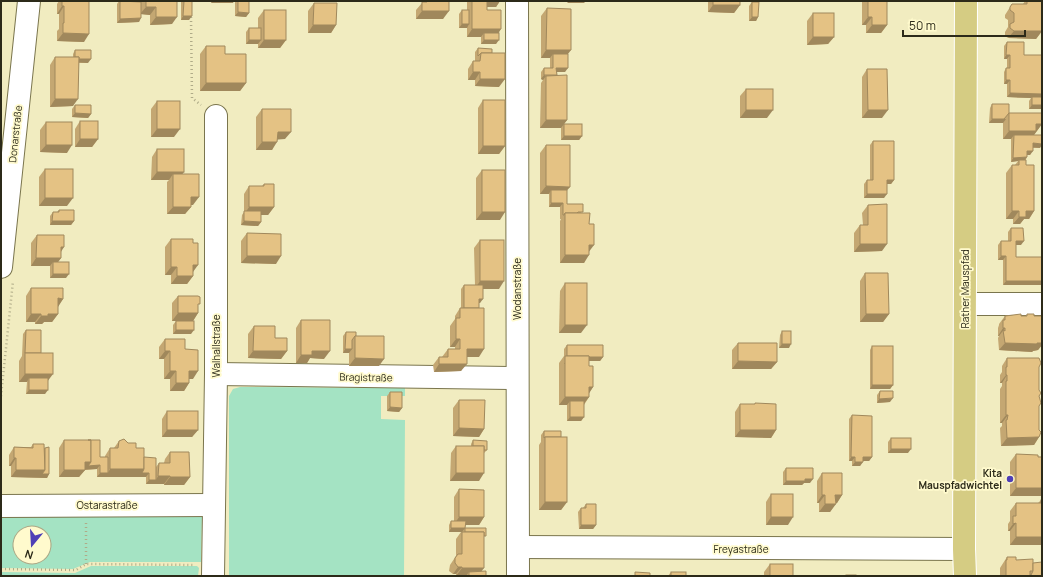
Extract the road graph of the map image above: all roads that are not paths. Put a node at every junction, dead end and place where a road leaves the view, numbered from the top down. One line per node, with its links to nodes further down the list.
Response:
1 (29, 1): 5 (street, Donarstraße)
2 (517, 1): 9 (street, Wodanstraße)
3 (966, 1): 6 (main road, Rather Mauspfad)
4 (216, 116): 8 (street, Walhallstraße)
5 (1, 266)
6 (966, 304): 7 (street); 13 (main road, Rather Mauspfad)
7 (1042, 304)
8 (216, 374): 9 (street, Bragistraße); 10 (street, Walhallstraße)
9 (517, 378): 12 (street, Wodanstraße)
10 (213, 505): 11 (street, Ostarastraße); 14 (street, Walhallstraße)
11 (1, 506)
12 (518, 547): 13 (street, Freyastraße); 15 (street, Wodanstraße)
13 (964, 549): 16 (main road, Rather Mauspfad)
14 (213, 570)
15 (518, 576)
16 (965, 576)

